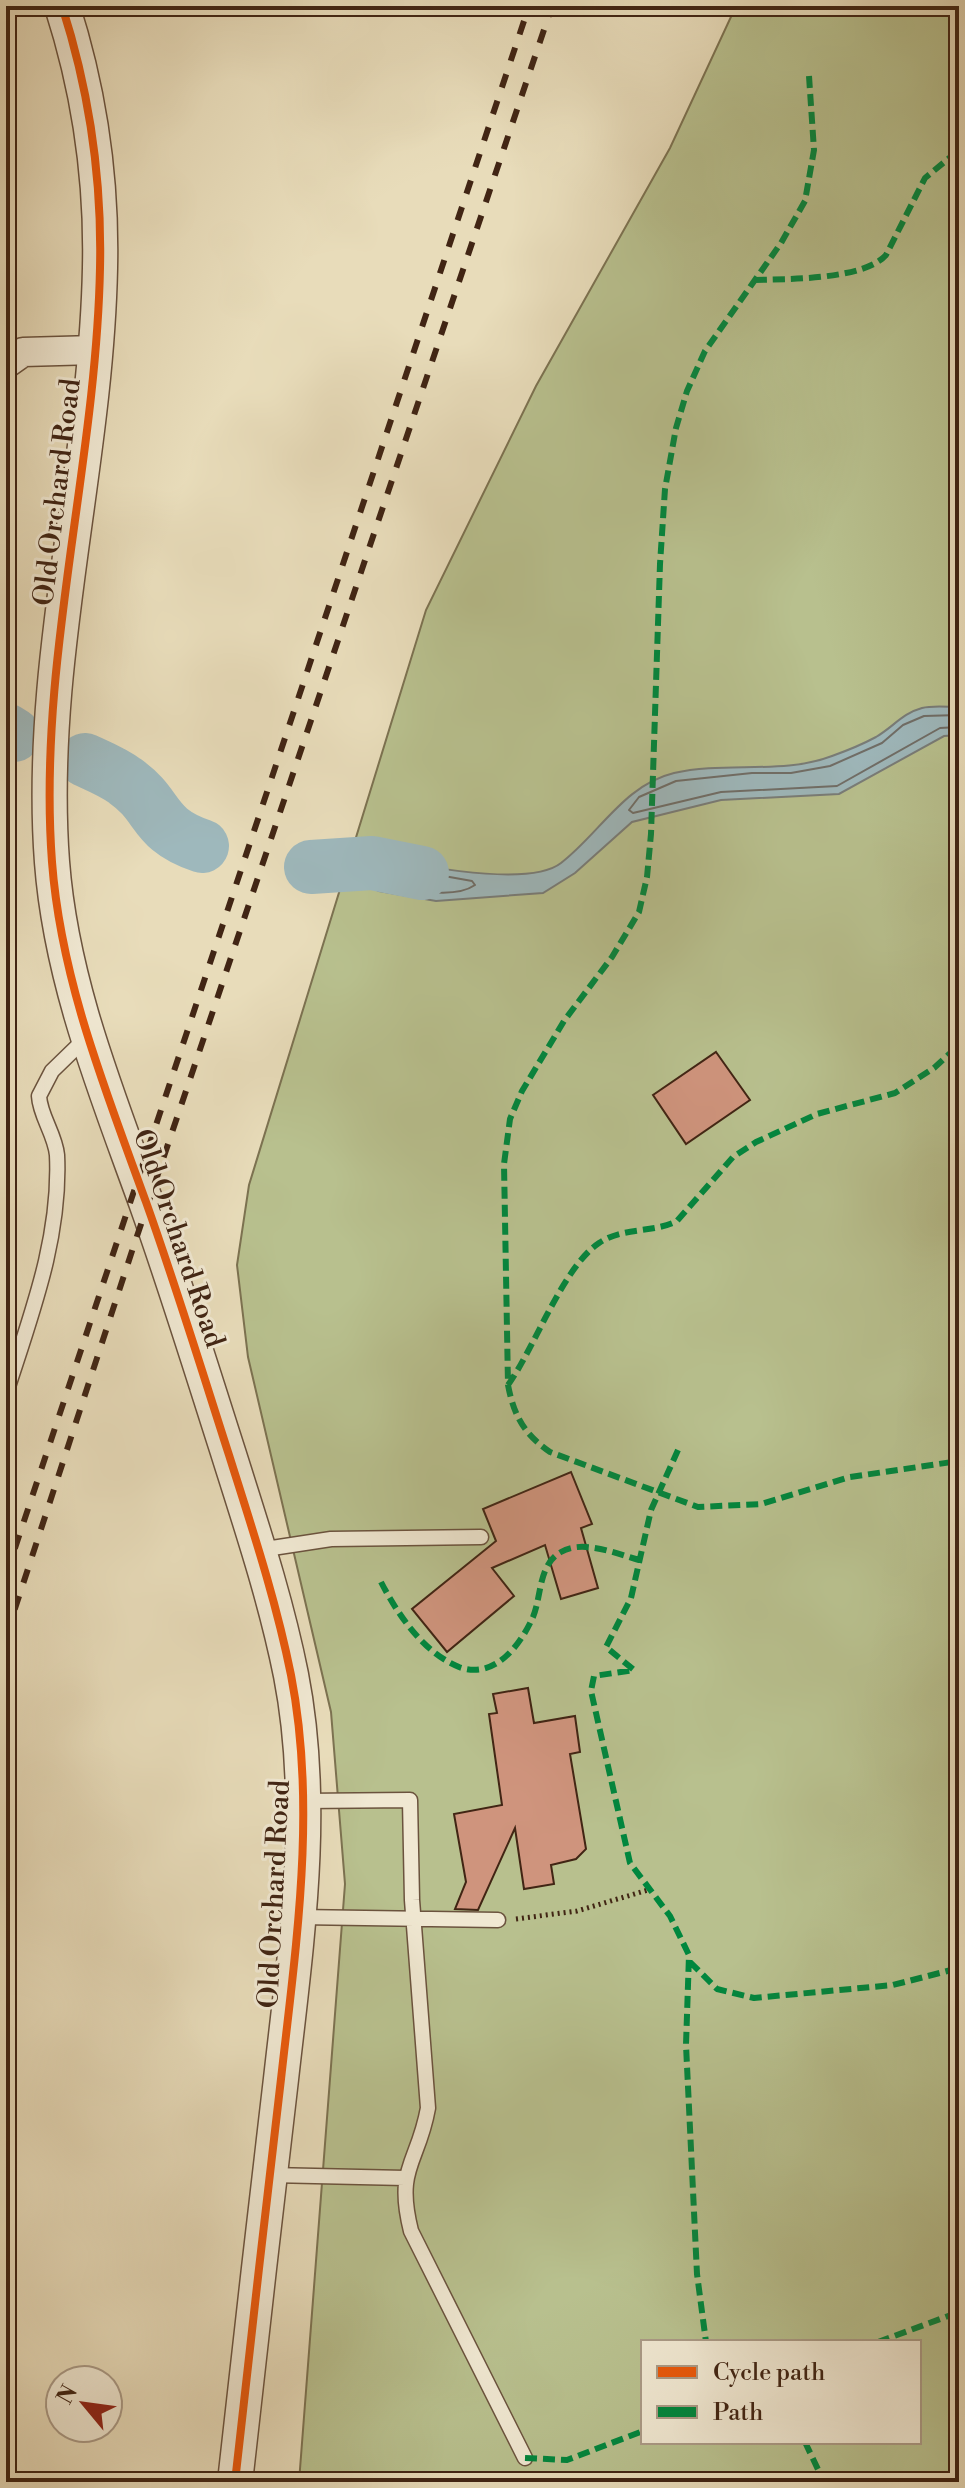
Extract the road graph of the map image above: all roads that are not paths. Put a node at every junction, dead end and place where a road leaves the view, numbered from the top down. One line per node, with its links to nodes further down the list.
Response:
1 (62, 6): 2 (street, Old Orchard Road)
2 (95, 350): 3 (street); 4 (street, Old Orchard Road)
3 (6, 364)
4 (87, 1037): 5 (lane); 7 (street, Old Orchard Road)
5 (6, 1393)
6 (481, 1537): 7 (lane)
7 (259, 1550): 8 (street, Old Orchard Road)
8 (304, 1801): 9 (street, Old Orchard Road); 10 (lane)
9 (298, 1917): 10 (lane); 12 (street, Old Orchard Road)
10 (413, 1918): 11 (lane); 13 (lane)
11 (498, 1920)
12 (270, 2175): 13 (lane); 15 (street, Old Orchard Road)
13 (405, 2178): 14 (lane)
14 (525, 2458)
15 (235, 2482)

